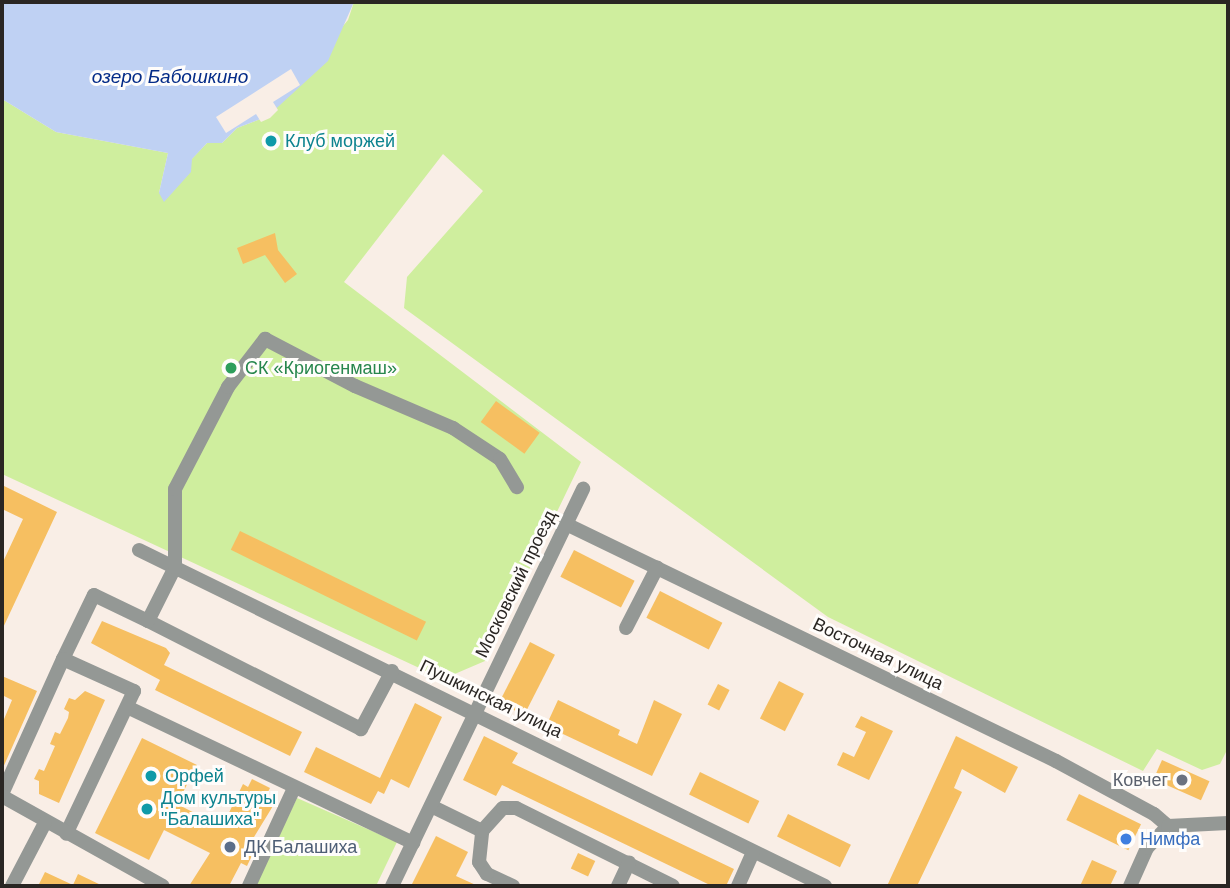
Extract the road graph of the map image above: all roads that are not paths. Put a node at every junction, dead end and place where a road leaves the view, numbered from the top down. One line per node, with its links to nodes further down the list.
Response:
1 (517, 486): 5 (street)
2 (583, 489): 3 (street, Московский проезд)
3 (565, 524): 6 (street, Восточная улица); 12 (street, Московский проезд)
4 (139, 550): 5 (street, Пушкинская улица)
5 (175, 567): 7 (street); 10 (street, Пушкинская улица)
6 (657, 568): 8 (street); 18 (street, Восточная улица)
7 (148, 621): 9 (street); 10 (street)
8 (626, 628)
9 (64, 659): 11 (street); 14 (street)
10 (392, 671): 12 (street, Пушкинская улица)
11 (127, 707): 13 (street); 20 (street)
12 (476, 712): 15 (street, Московский проезд); 22 (street, Пушкинская улица)
13 (294, 788): 21 (street); 27 (street)
14 (2, 795): 16 (street)
15 (431, 806): 19 (street); 21 (street, Московский проезд)
16 (45, 822): 20 (street); 25 (street)
17 (1228, 823): 18 (street)
18 (1168, 826): 24 (street)
19 (482, 831): 23 (street); 29 (street)
20 (65, 834): 26 (street)
21 (413, 843): 28 (street, Московский проезд)
22 (753, 852): 32 (street); 33 (street, Пушкинская улица)
23 (629, 862): 30 (street); 31 (street)
24 (1135, 884)
25 (12, 886)
26 (163, 886)
27 (249, 886)
28 (393, 886)
29 (513, 886)
30 (618, 886)
31 (673, 886)
32 (738, 886)
33 (825, 886)

